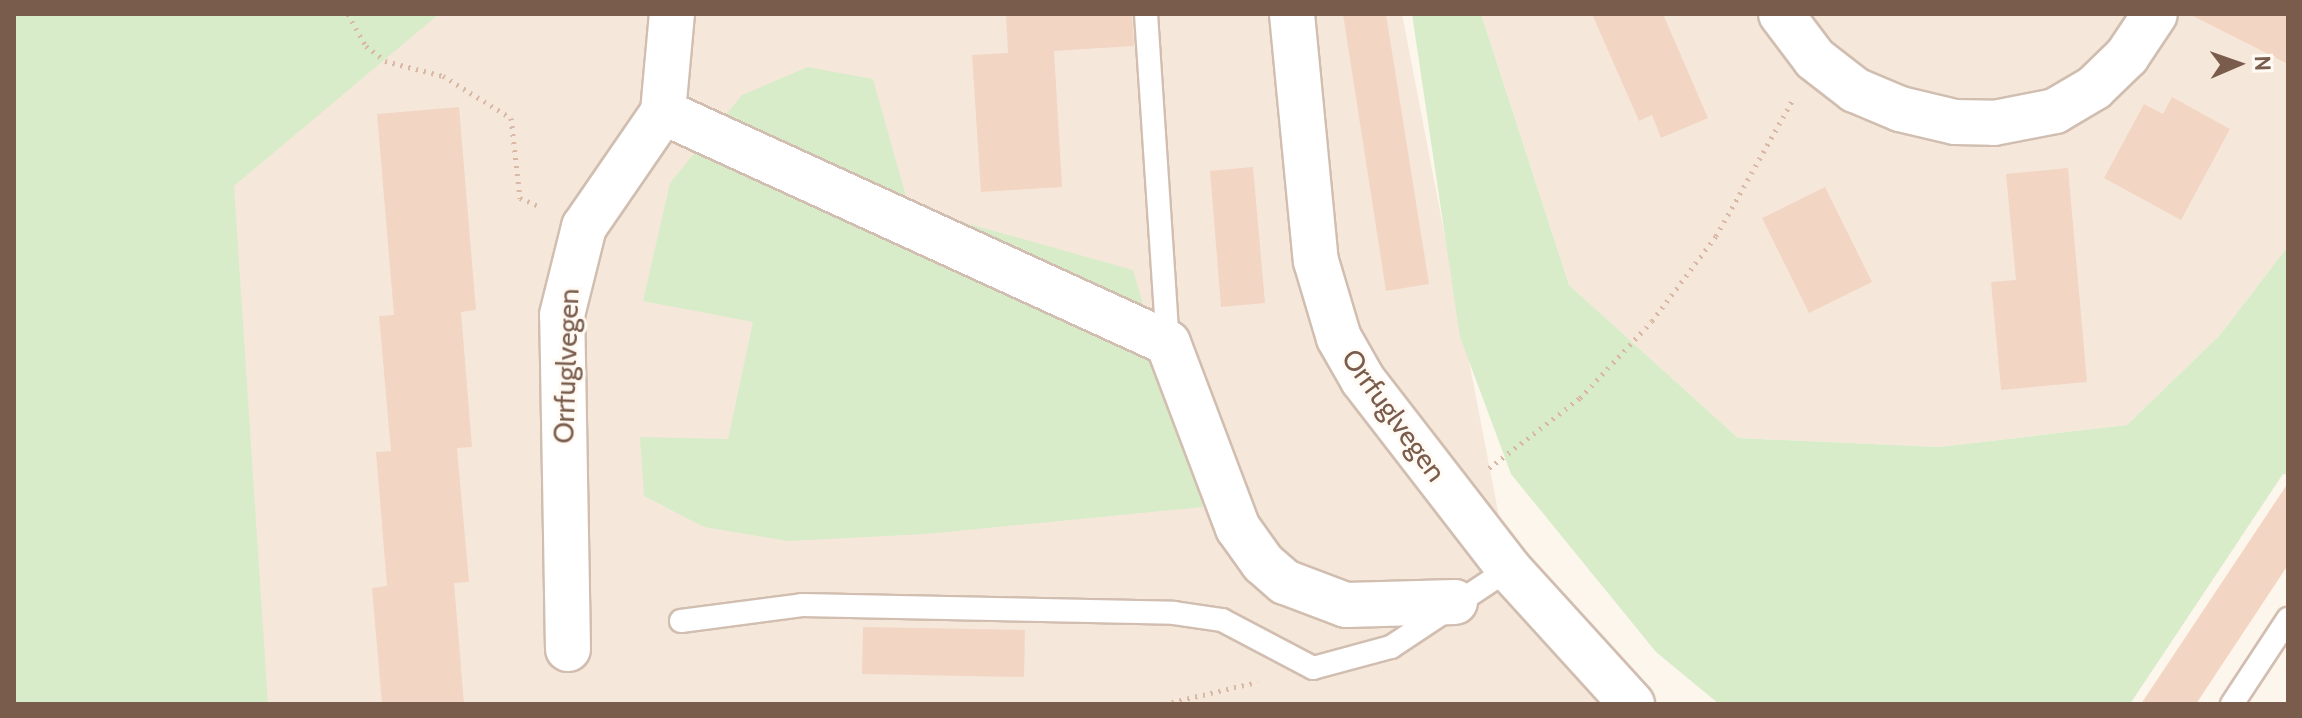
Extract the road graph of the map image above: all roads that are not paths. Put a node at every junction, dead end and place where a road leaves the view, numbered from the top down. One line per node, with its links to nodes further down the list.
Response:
1 (672, 14): 6 (street, Orrfuglvegen)
2 (1146, 14): 7 (lane)
3 (1292, 14): 8 (street, Orrfuglvegen)
4 (1781, 14): 5 (street)
5 (2155, 14)
6 (663, 112): 7 (street); 12 (street, Orrfuglvegen)
7 (1168, 343): 9 (street)
8 (1509, 569): 9 (lane); 13 (street, Orrfuglvegen)
9 (1455, 602): 11 (lane)
10 (2288, 619): 14 (lane)
11 (681, 621)
12 (568, 649)
13 (1632, 704)
14 (2232, 704)

